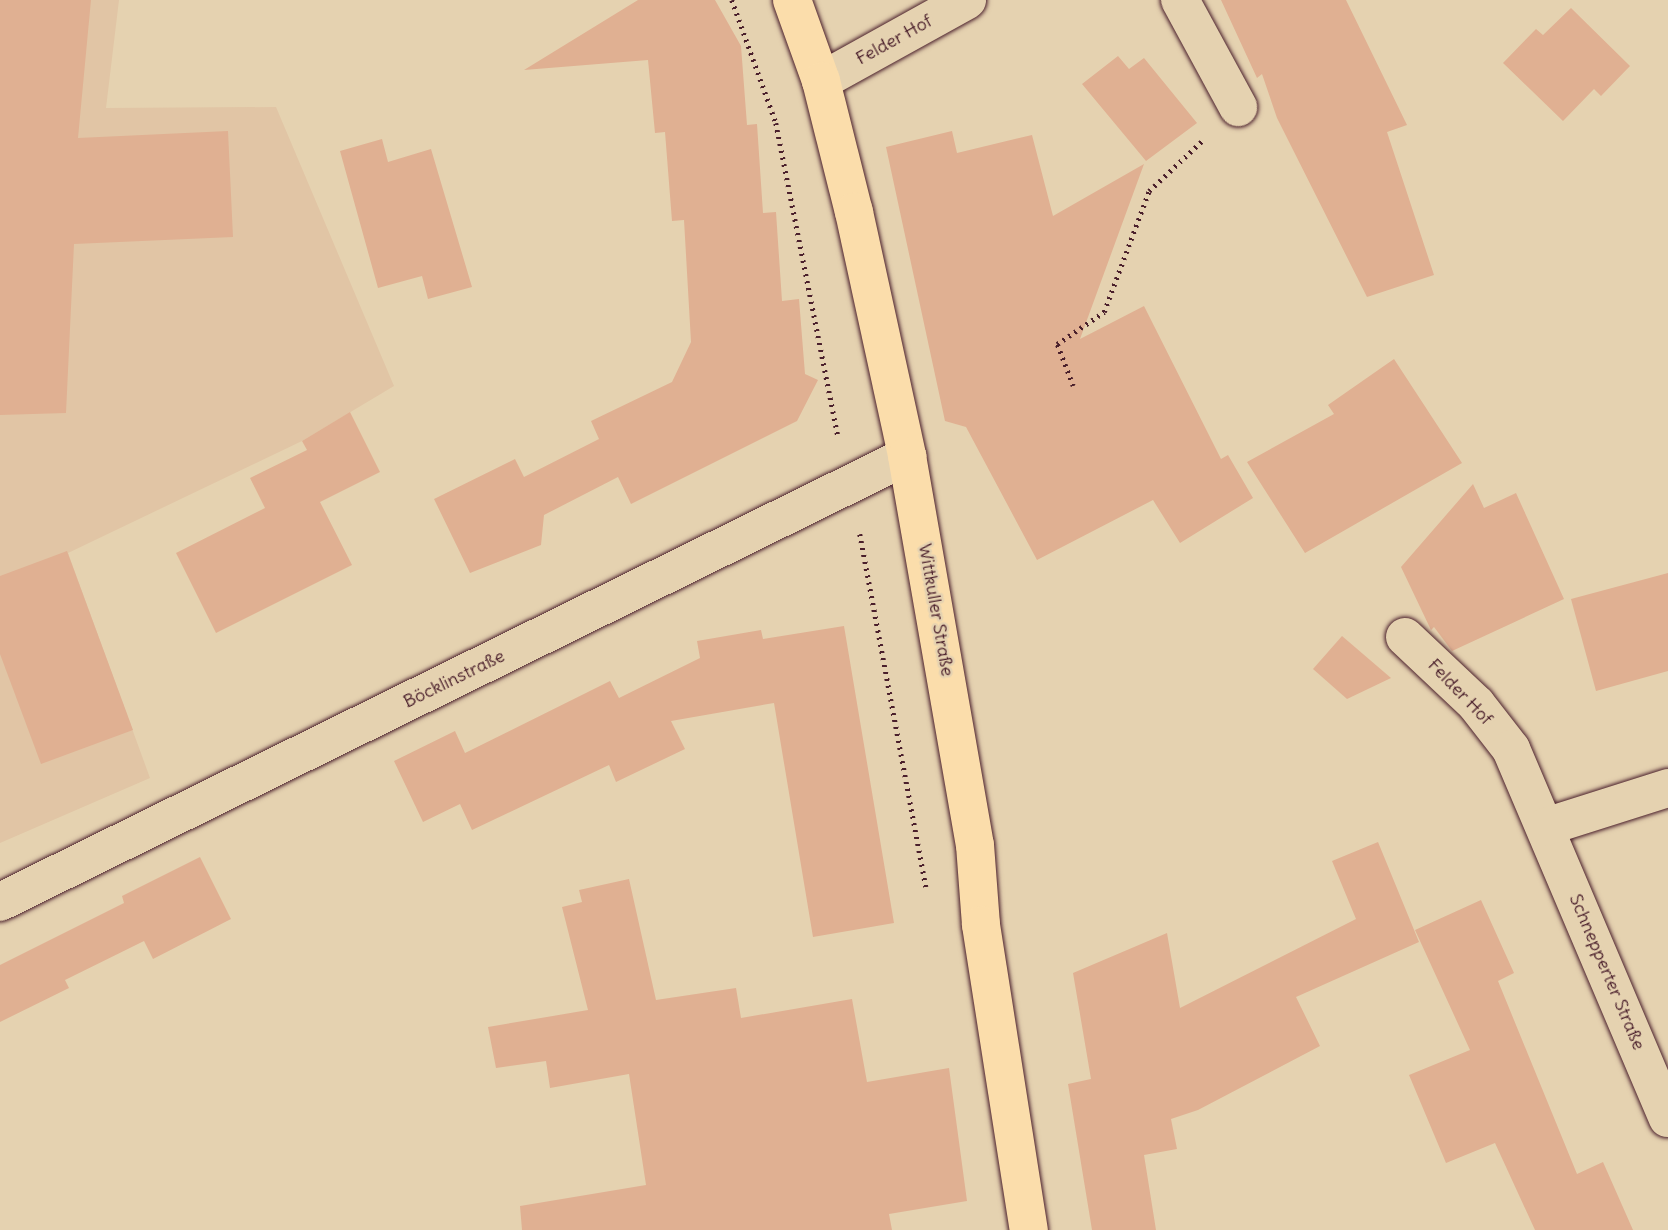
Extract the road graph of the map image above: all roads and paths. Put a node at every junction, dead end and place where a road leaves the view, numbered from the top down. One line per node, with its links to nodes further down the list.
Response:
1 (732, 0): 8 (path)
2 (792, 0): 5 (main road, Wittkuller Straße)
3 (967, 0): 5 (street, Felder Hof)
4 (1180, 0): 6 (street)
5 (821, 81): 9 (main road, Wittkuller Straße)
6 (1238, 107): 7 (path)
7 (1073, 386)
8 (836, 428)
9 (907, 456): 15 (street, Böcklinstraße); 17 (main road, Wittkuller Straße)
10 (860, 533): 14 (path)
11 (1405, 637): 13 (street, Felder Hof)
12 (1668, 788): 13 (street)
13 (1545, 827): 16 (street, Schnepperter Straße)
14 (927, 893)
15 (0, 902)
16 (1668, 1118)
17 (1029, 1230)

